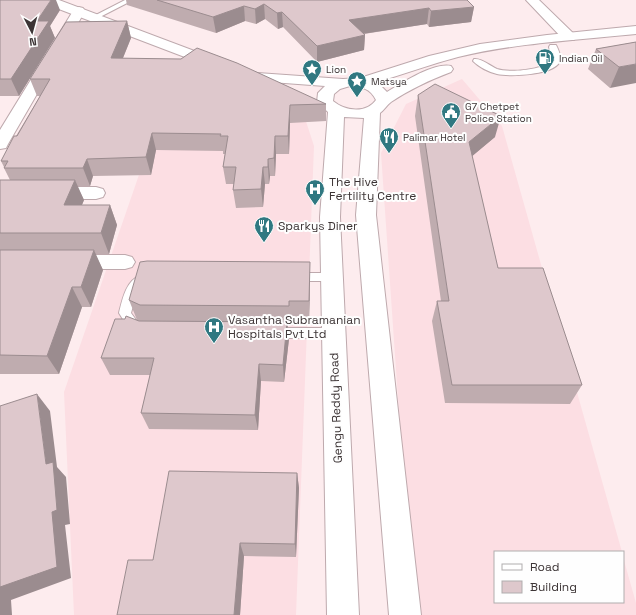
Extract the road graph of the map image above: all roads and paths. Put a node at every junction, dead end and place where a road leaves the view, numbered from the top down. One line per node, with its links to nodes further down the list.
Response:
1 (47, 0): 4 (main road)
2 (130, 0): 5 (lane)
3 (532, 0): 7 (main road)
4 (79, 11): 5 (main road); 18 (main road)
5 (96, 17): 11 (main road)
6 (636, 30): 7 (main road)
7 (570, 37): 12 (main road)
8 (636, 37): 9 (main road)
9 (553, 47): 10 (main road); 10 (lane)
10 (477, 61): 17 (main road)
11 (245, 76): 13 (main road); 14 (main road)
12 (362, 82): 13 (main road); 17 (main road)
13 (342, 83): 16 (main road)
14 (284, 93)
15 (310, 99): 16 (main road)
16 (331, 106): 17 (main road); 25 (main road, Gengu Reddy Road)
17 (378, 106): 30 (main road)
18 (0, 144)
19 (0, 193): 20 (main road)
20 (96, 193)
21 (47, 262): 22 (main road)
22 (125, 262)
23 (153, 276): 26 (lane)
24 (280, 276): 25 (lane)
25 (332, 277): 28 (main road, Gengu Reddy Road)
26 (146, 332)
27 (261, 333): 28 (lane)
28 (334, 333): 29 (main road, Gengu Reddy Road)
29 (343, 615)
30 (405, 615)

